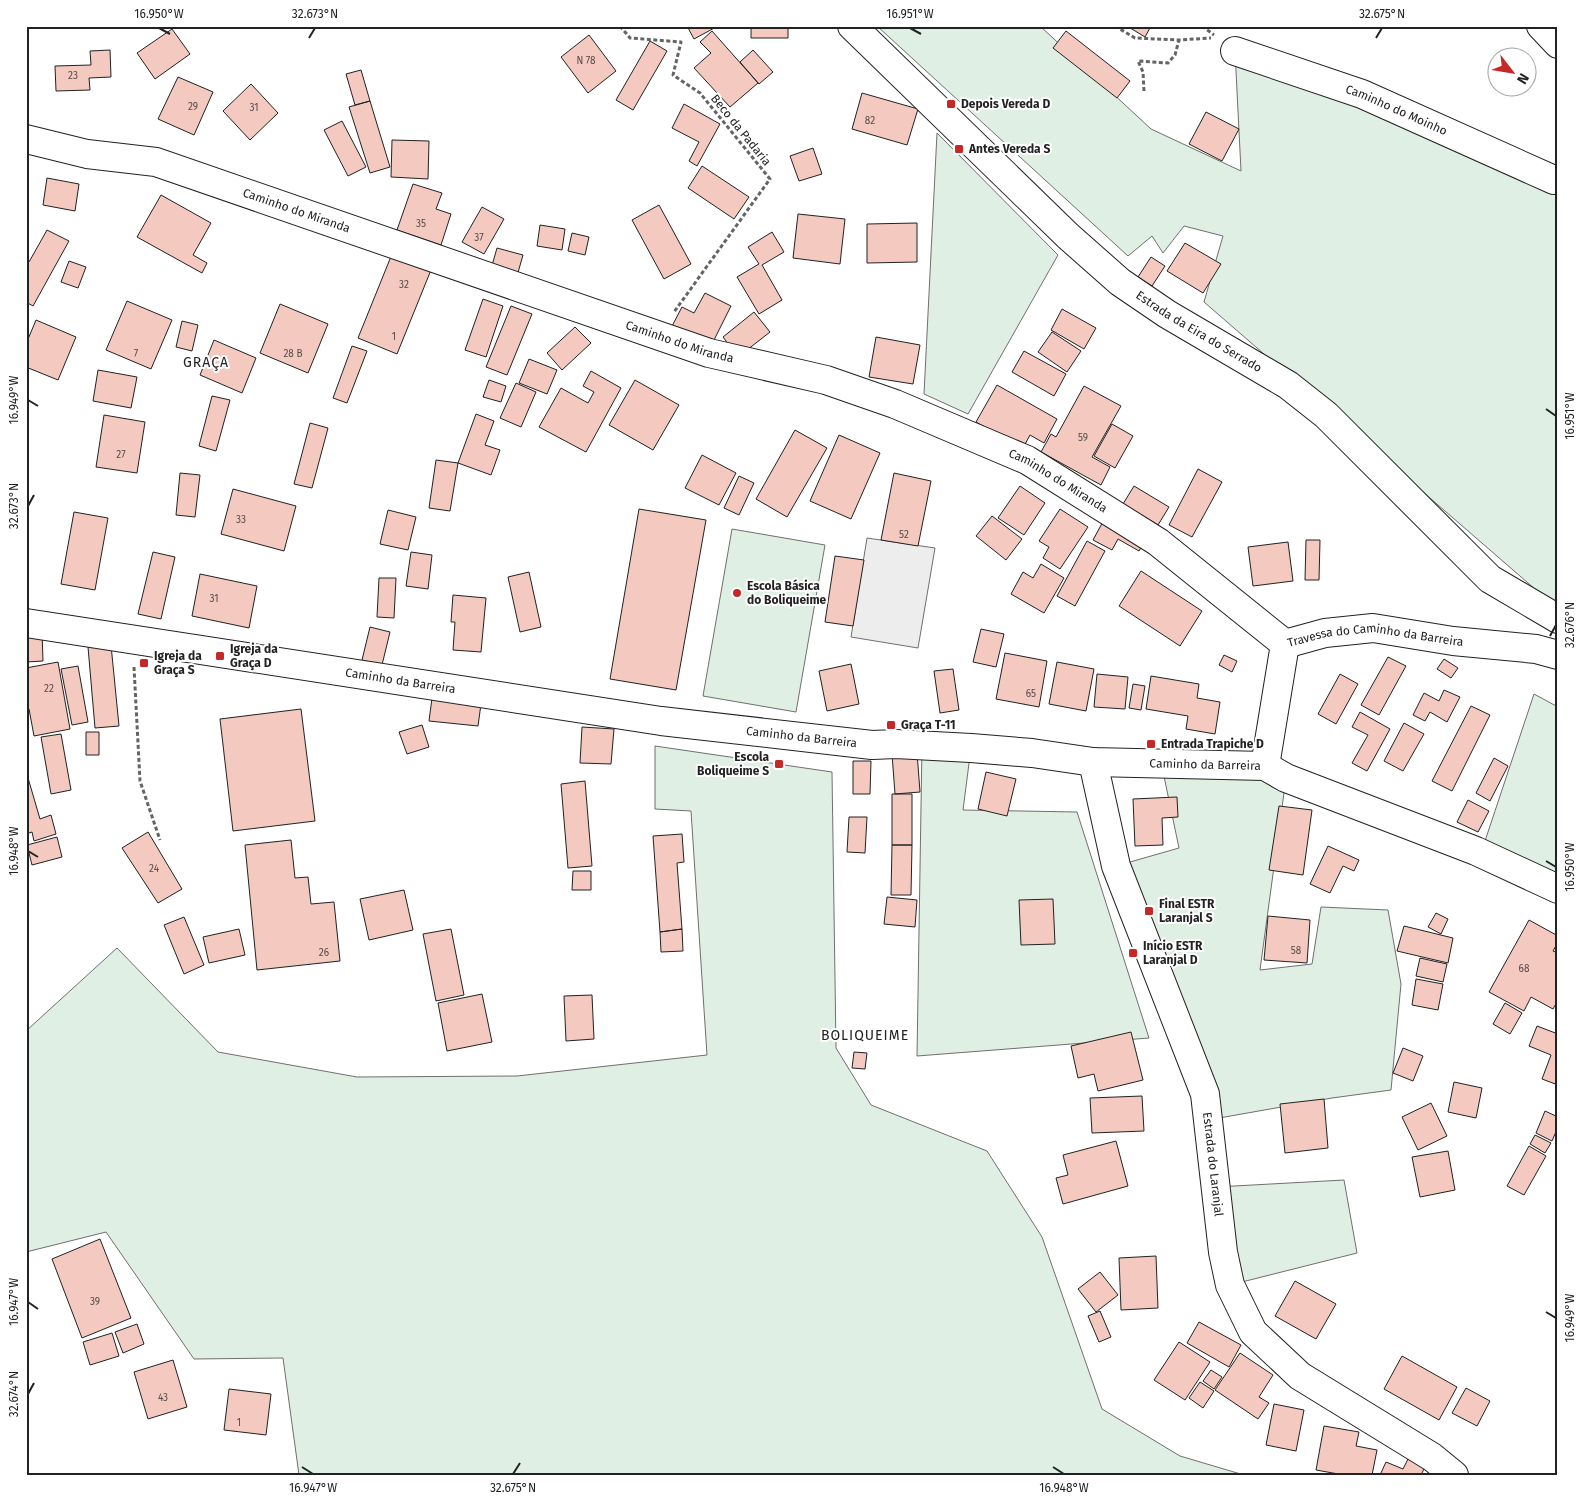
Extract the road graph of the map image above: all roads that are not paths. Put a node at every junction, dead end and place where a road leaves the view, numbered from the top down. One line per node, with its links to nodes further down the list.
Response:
1 (852, 26): 7 (street, Estrada da Eira do Serrado)
2 (1540, 26): 4 (street)
3 (1226, 44): 6 (street, Caminho do Moinho)
4 (1558, 44)
5 (26, 139): 9 (street, Caminho do Miranda)
6 (1557, 180)
7 (1558, 619)
8 (26, 623): 11 (street, Caminho da Barreira)
9 (1285, 644): 10 (street, Travessa do Caminho da Barreira); 12 (street, Travessa do Caminho da Barreira)
10 (1558, 655)
11 (1093, 762): 12 (street, Caminho da Barreira); 14 (street, Estrada do Laranjal)
12 (1265, 766): 13 (street, Caminho da Barreira)
13 (1558, 889)
14 (1454, 1475)

